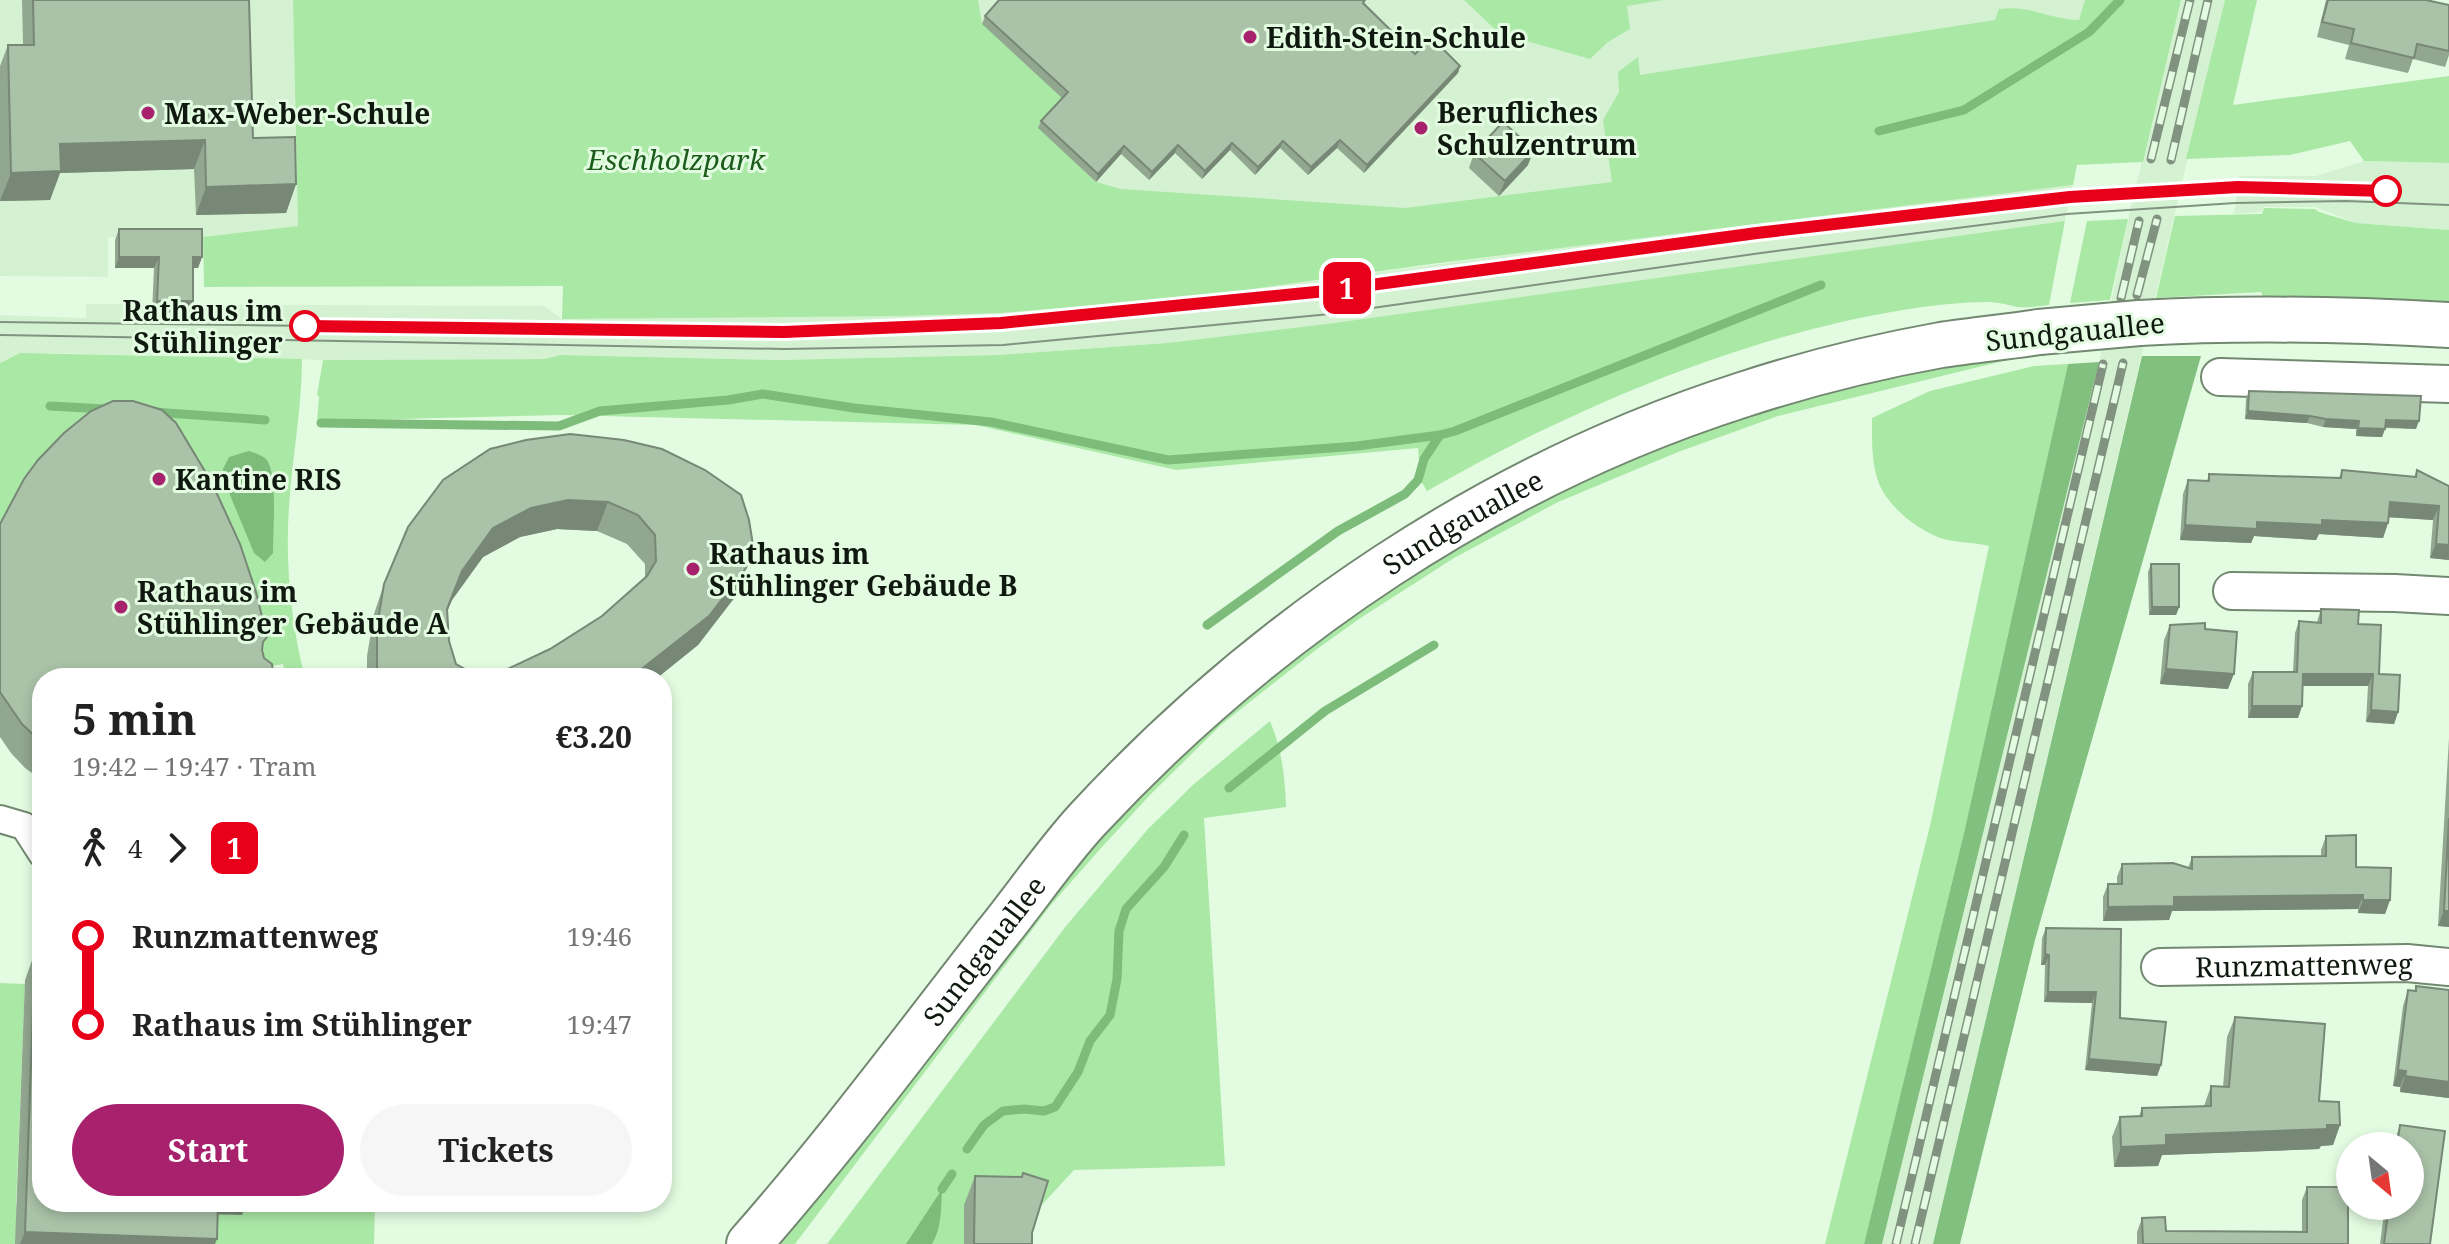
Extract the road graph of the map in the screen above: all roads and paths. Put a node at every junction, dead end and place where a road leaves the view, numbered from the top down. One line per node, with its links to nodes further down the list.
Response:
1 (2449, 325): 10 (street, Sundgauallee, bridge)
2 (2220, 377): 3 (street)
3 (2449, 384)
4 (2232, 591): 5 (street)
5 (2449, 596)
6 (0, 819): 7 (street)
7 (32, 838)
8 (2160, 967): 9 (street, Runzmattenweg)
9 (2449, 967)
10 (749, 1244)

